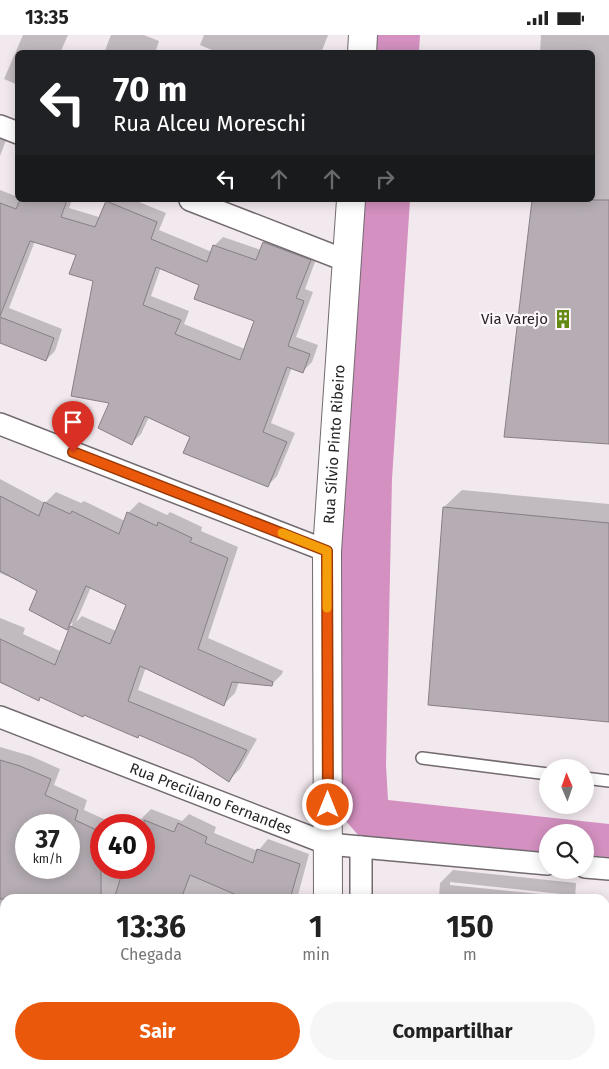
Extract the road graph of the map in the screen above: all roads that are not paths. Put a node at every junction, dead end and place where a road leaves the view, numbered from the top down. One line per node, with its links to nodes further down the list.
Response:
1 (363, 35): 2 (street)
2 (362, 50)
3 (0, 127): 4 (street)
4 (15, 132)
5 (195, 202): 7 (street)
6 (351, 202): 7 (street, Rua Sílvio Pinto Ribeiro)
7 (347, 261): 9 (street, Rua Sílvio Pinto Ribeiro)
8 (0, 424): 9 (street)
9 (327, 551): 15 (street, Rua Sílvio Pinto Ribeiro)
10 (0, 717): 15 (street, Rua Preciliano Fernandes)
11 (422, 758): 12 (lane)
12 (539, 772)
13 (594, 779): 14 (lane)
14 (609, 781)
15 (328, 844): 16 (street, Rua Preciliano Fernandes); 20 (street, Rua Sílvio Pinto Ribeiro)
16 (361, 847): 17 (street, Rua Preciliano Fernandes); 21 (street)
17 (539, 863)
18 (594, 868): 19 (street)
19 (609, 869)
20 (328, 894)
21 (361, 894)

